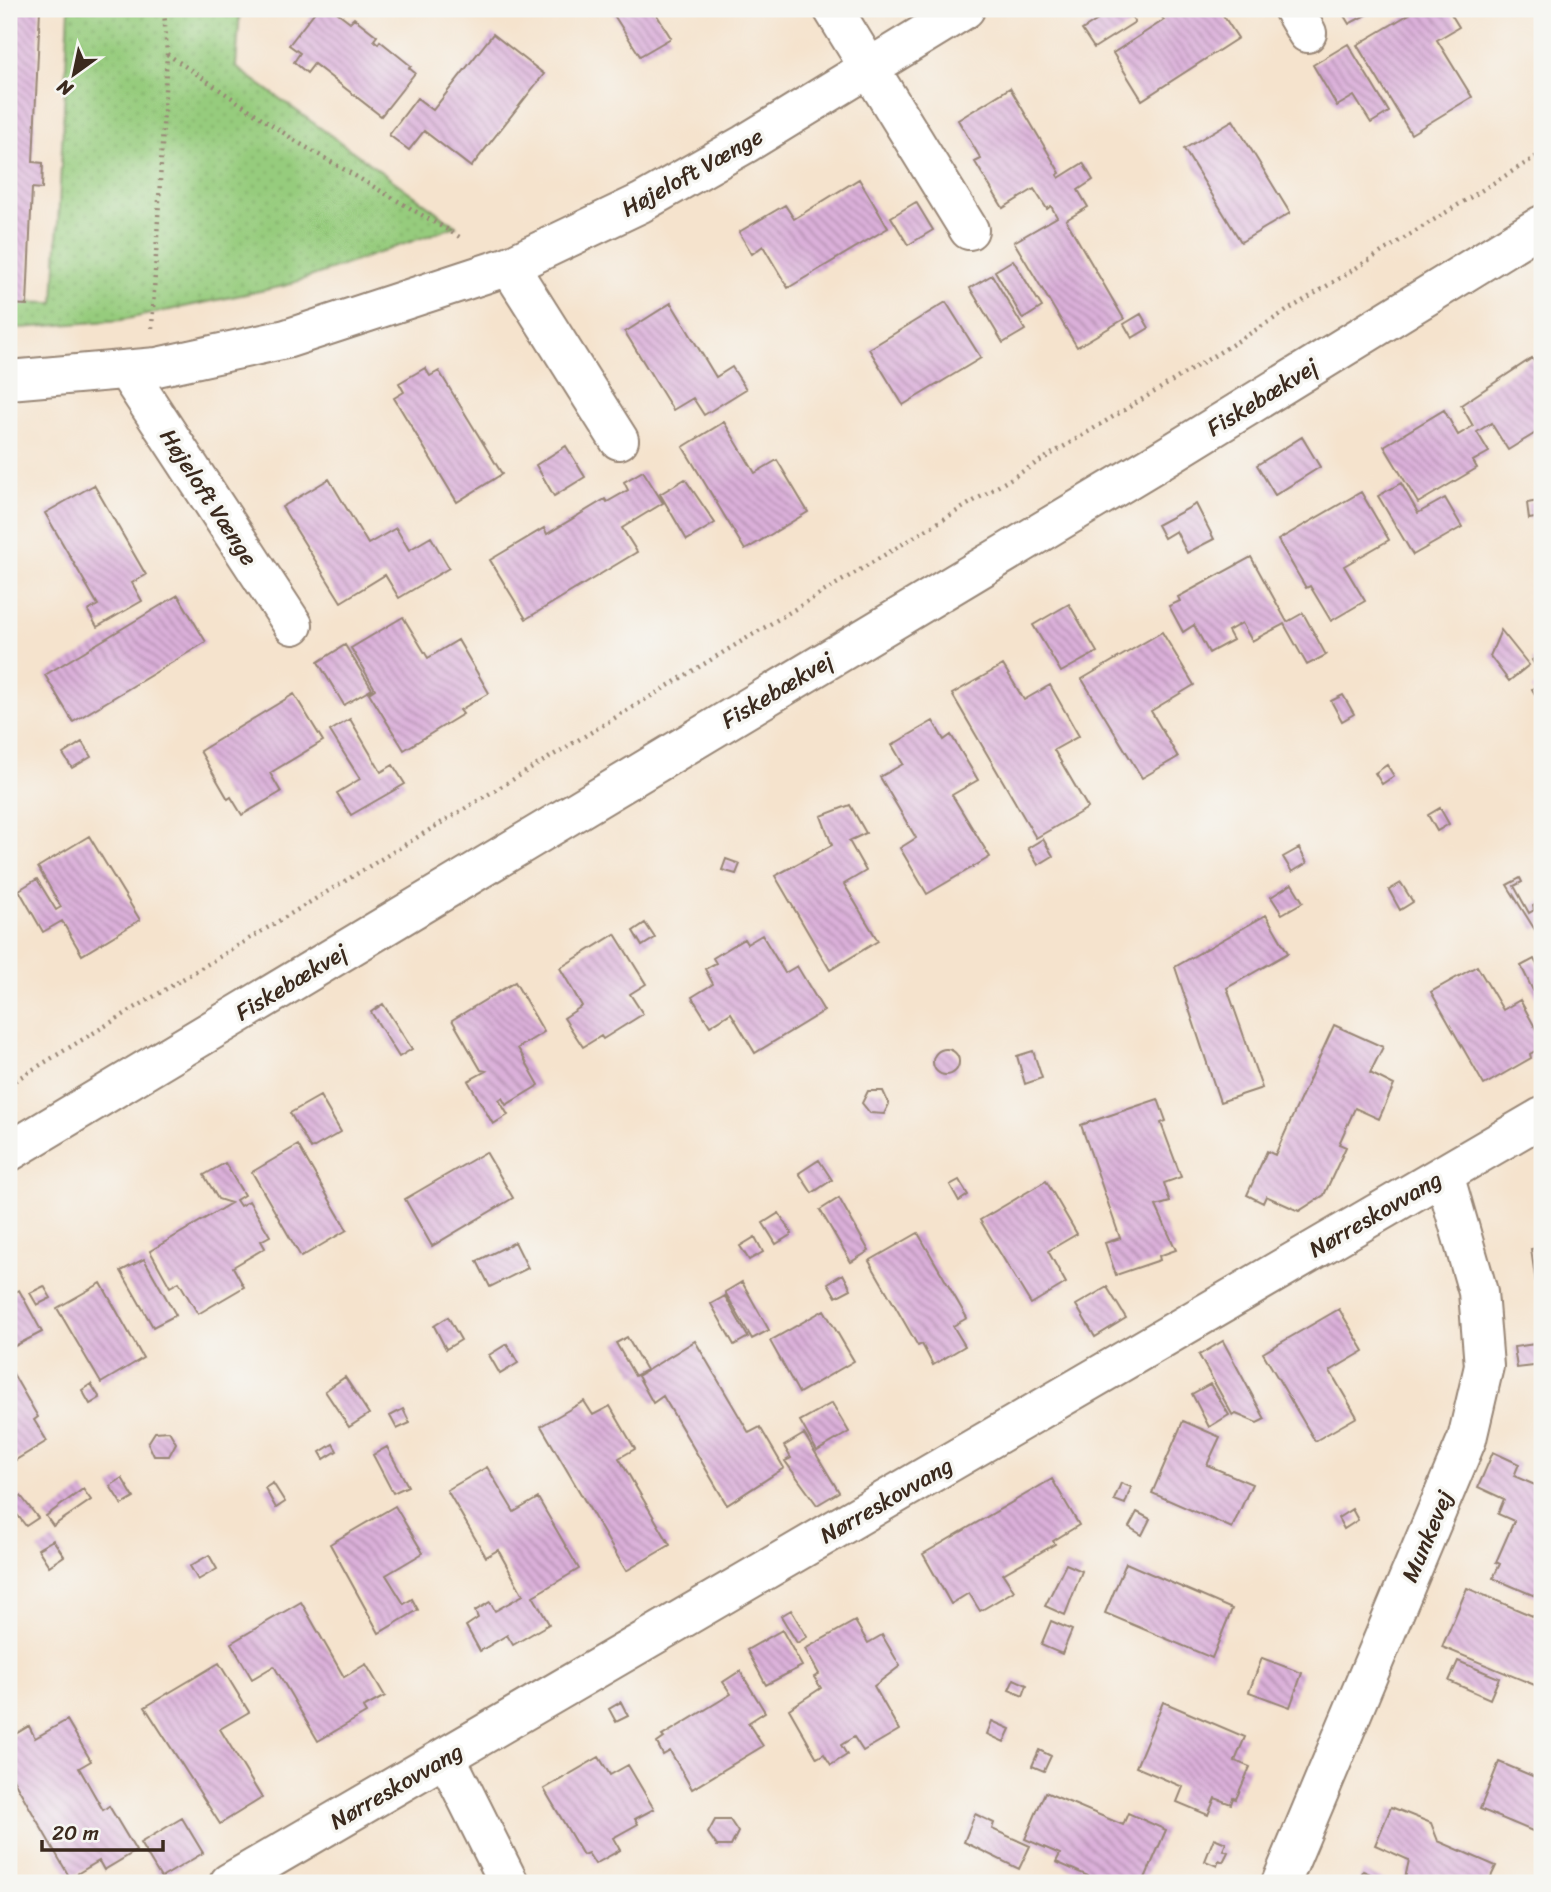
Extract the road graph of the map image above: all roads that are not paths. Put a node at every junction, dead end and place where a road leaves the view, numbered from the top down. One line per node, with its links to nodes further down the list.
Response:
1 (833, 9): 3 (street)
2 (965, 9): 3 (street, Højeloft Vænge)
3 (869, 67): 5 (street); 6 (street, Højeloft Vænge)
4 (1542, 225): 12 (street, Fiskebækvej)
5 (969, 230)
6 (509, 266): 7 (street, Højeloft Vænge); 9 (street)
7 (141, 368): 8 (street, Højeloft Vænge); 10 (street, Højeloft Vænge)
8 (9, 380)
9 (619, 440)
10 (293, 625)
11 (1542, 1117): 13 (street, Nørreskovvang)
12 (9, 1152)
13 (1444, 1174): 14 (street, Nørreskovvang); 17 (street, Munkevej)
14 (446, 1757): 15 (street, Nørreskovvang); 16 (street)
15 (229, 1883)
16 (509, 1883)
17 (1281, 1883)

